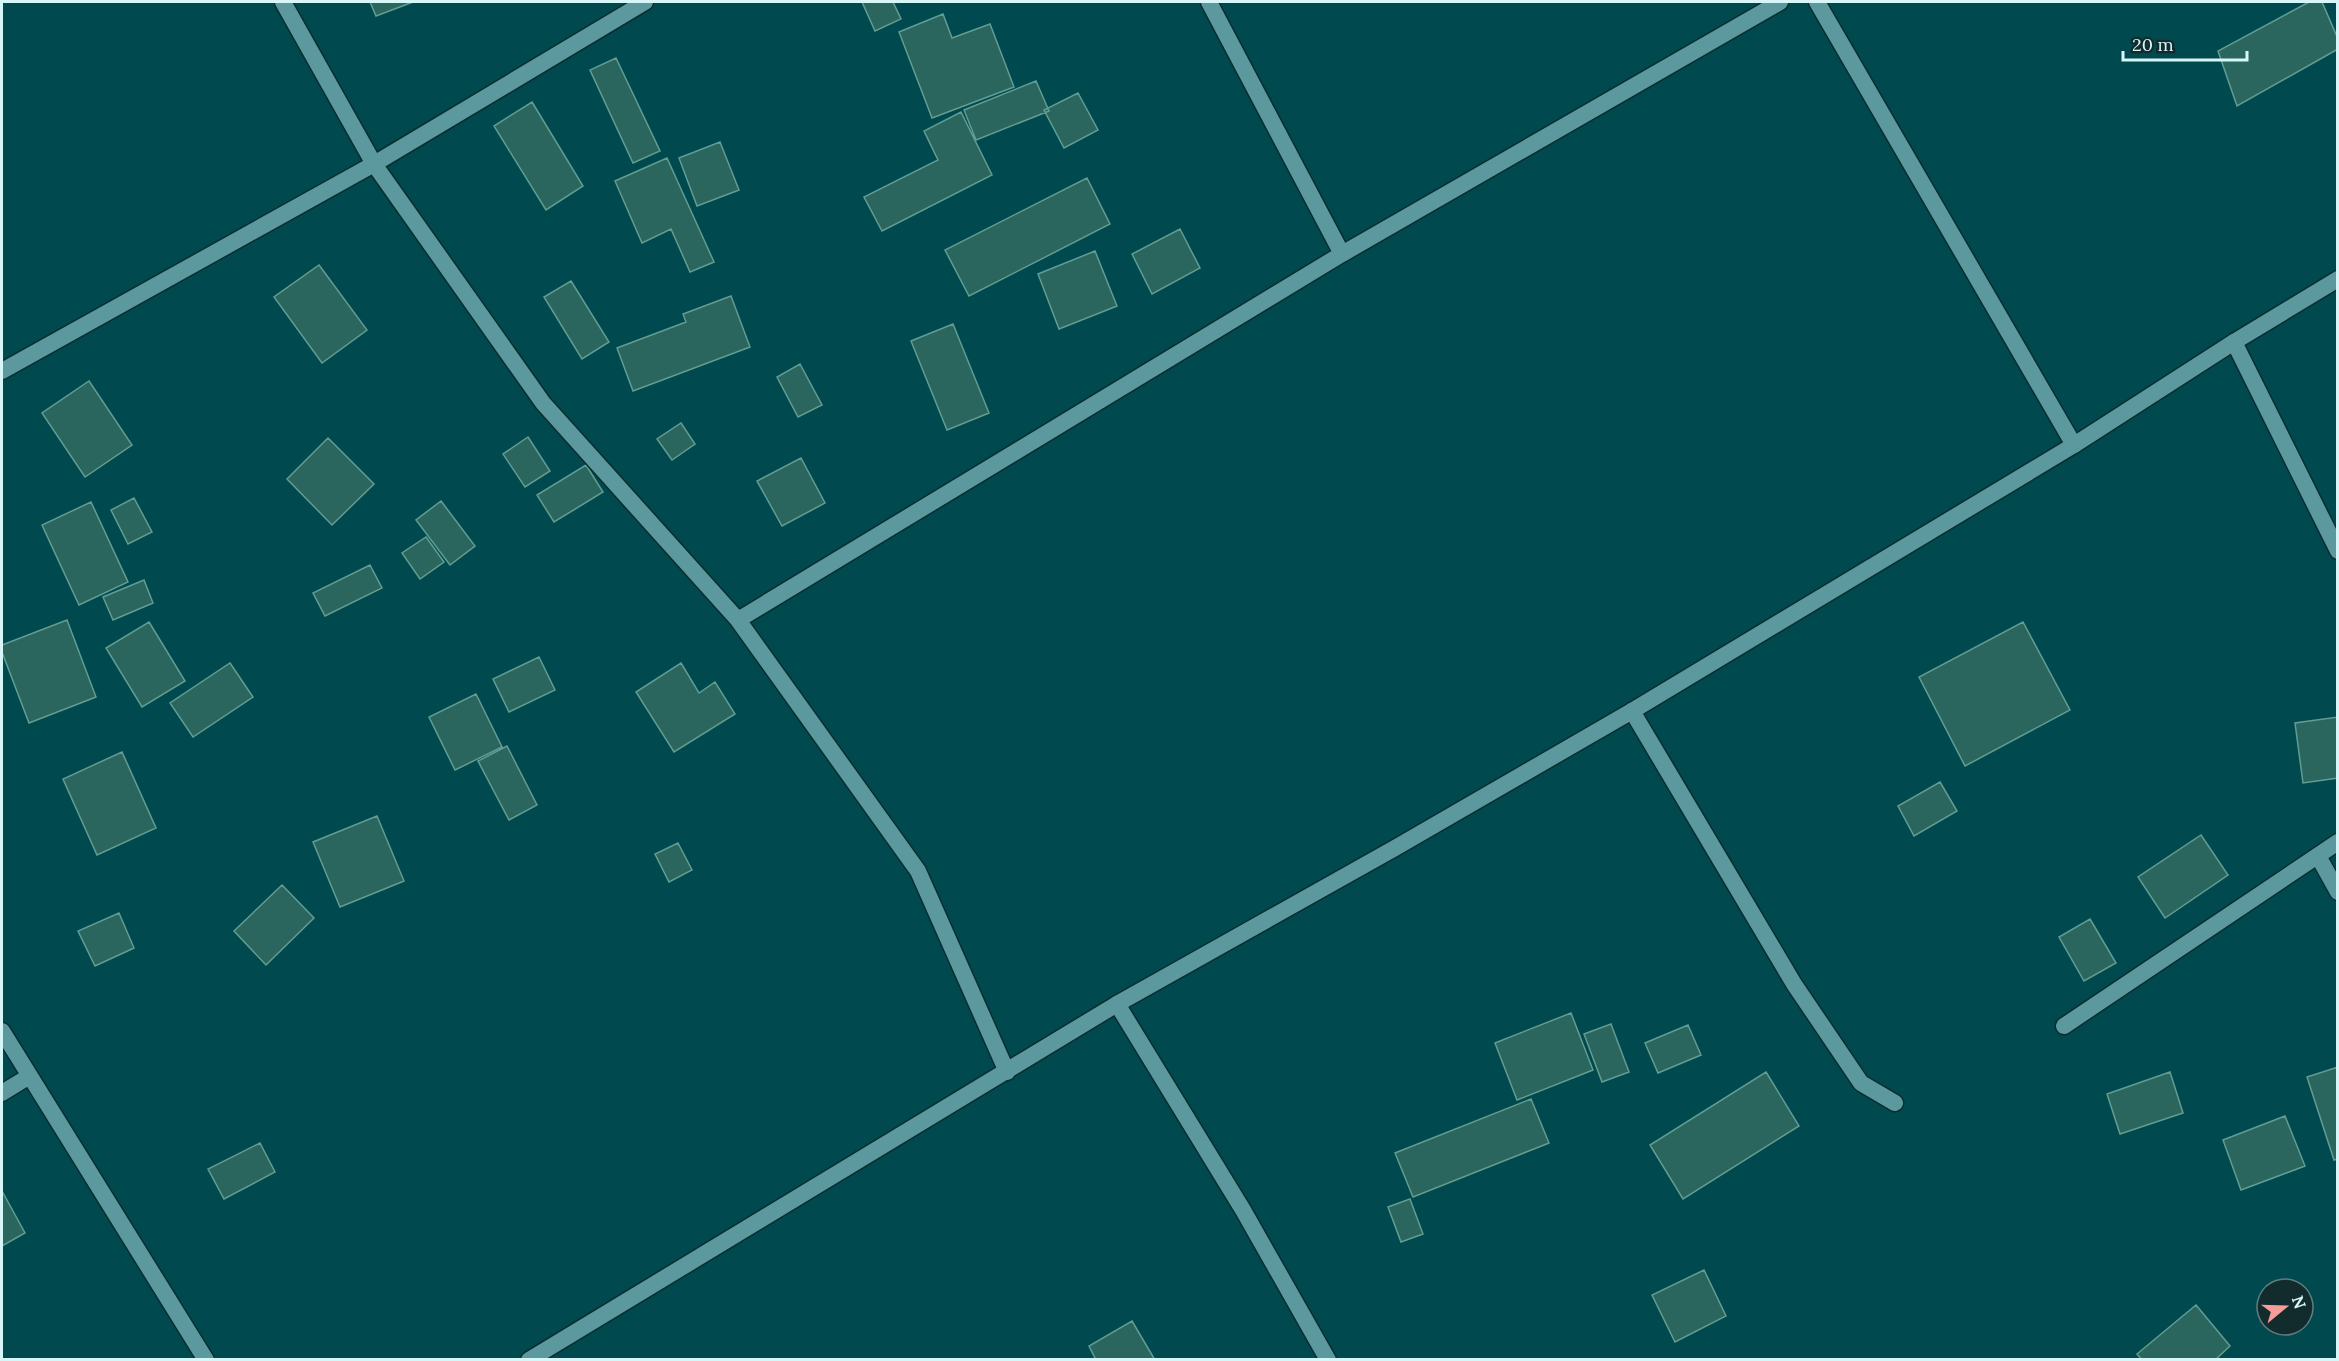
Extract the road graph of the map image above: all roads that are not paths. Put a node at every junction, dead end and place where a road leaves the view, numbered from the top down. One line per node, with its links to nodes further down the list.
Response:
1 (283, 2): 6 (street)
2 (645, 2): 6 (street)
3 (1209, 2): 7 (street)
4 (1780, 2): 7 (street)
5 (1817, 2): 11 (street)
6 (374, 164): 10 (street); 13 (street)
7 (1342, 254): 13 (street)
8 (2337, 279): 9 (street)
9 (2234, 342): 11 (street); 12 (street)
10 (2, 371)
11 (2074, 445): 14 (street)
12 (2337, 551)
13 (738, 620): 21 (street)
14 (1632, 711): 18 (street); 24 (street)
15 (2337, 842): 16 (street)
16 (2318, 856): 17 (street); 19 (street)
17 (2337, 892)
18 (1117, 1004): 21 (street); 27 (street)
19 (2064, 1026)
20 (2, 1031): 22 (street)
21 (1006, 1072): 26 (street)
22 (28, 1077): 23 (street); 25 (street)
23 (2, 1093)
24 (1895, 1103)
25 (206, 1359)
26 (529, 1359)
27 (1328, 1359)

